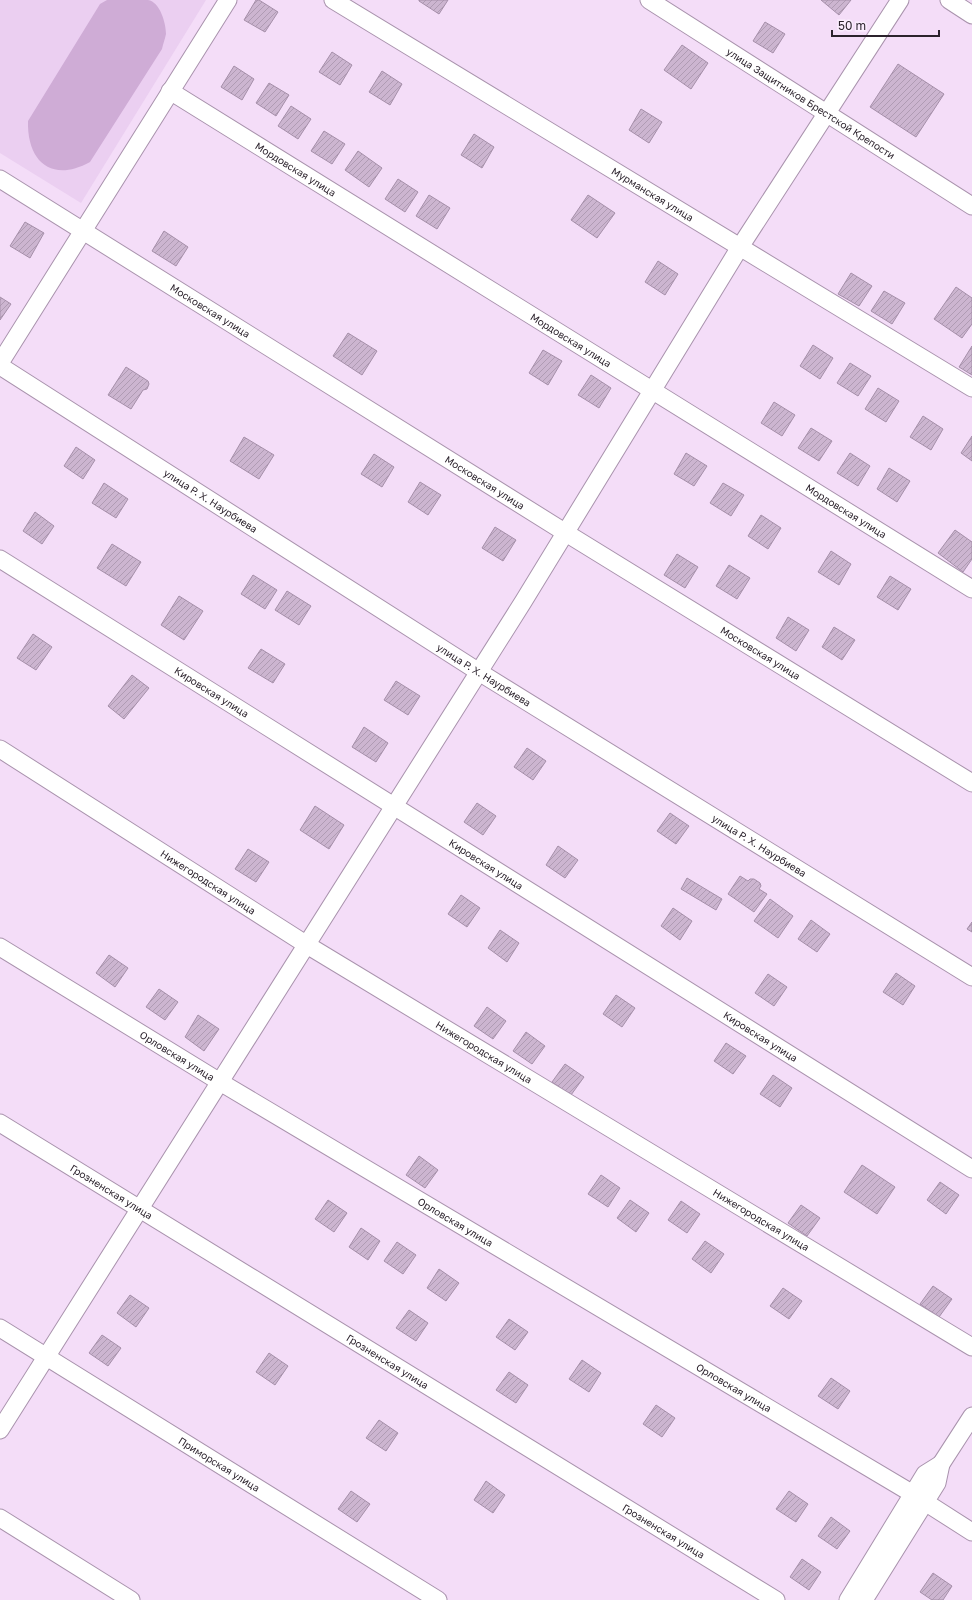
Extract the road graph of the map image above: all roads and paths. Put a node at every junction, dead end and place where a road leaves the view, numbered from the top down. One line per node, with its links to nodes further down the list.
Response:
1 (228, 0): 7 (street)
2 (333, 0): 12 (street, Мурманская улица)
3 (649, 0): 8 (street, улица Защитников Брестской Крепости)
4 (900, 0): 8 (street)
5 (949, 0): 6 (street)
6 (972, 15)
7 (170, 91): 11 (street); 16 (street, Мордовская улица)
8 (827, 113): 10 (street, улица Защитников Брестской Крепости); 12 (street)
9 (0, 179): 11 (street, Московская улица)
10 (972, 206)
11 (82, 232): 13 (street); 17 (street, Московская улица)
12 (740, 247): 15 (street, Мурманская улица); 16 (street)
13 (0, 363)
14 (0, 366): 20 (street, улица Р. Х. Наурбиева)
15 (972, 388)
16 (652, 391): 17 (street); 19 (street, Мордовская улица)
17 (566, 533): 20 (street); 22 (street, Московская улица)
18 (0, 559): 23 (street, Кировская улица)
19 (972, 589)
20 (480, 672): 23 (street); 26 (street, улица Р. Х. Наурбиева)
21 (0, 749): 24 (street, Нижегородская улица)
22 (972, 783)
23 (394, 807): 24 (street); 29 (street, Кировская улица)
24 (307, 944): 27 (street); 32 (street, Нижегородская улица)
25 (0, 948): 27 (street, Орловская улица)
26 (972, 978)
27 (220, 1082): 30 (street); 36 (street, Орловская улица)
28 (0, 1123): 30 (street, Грозненская улица)
29 (972, 1169)
30 (140, 1209): 33 (street); 41 (street, Грозненская улица)
31 (0, 1328): 33 (street, Приморская улица)
32 (972, 1347)
33 (46, 1356): 35 (street); 40 (street, Приморская улица)
34 (972, 1416): 36 (street)
35 (0, 1430)
36 (919, 1498): 38 (street, Орловская улица); 42 (street); 43 (street)
37 (0, 1518): 39 (street)
38 (972, 1532)
39 (132, 1600)
40 (438, 1600)
41 (776, 1600)
42 (848, 1600)
43 (864, 1600)

